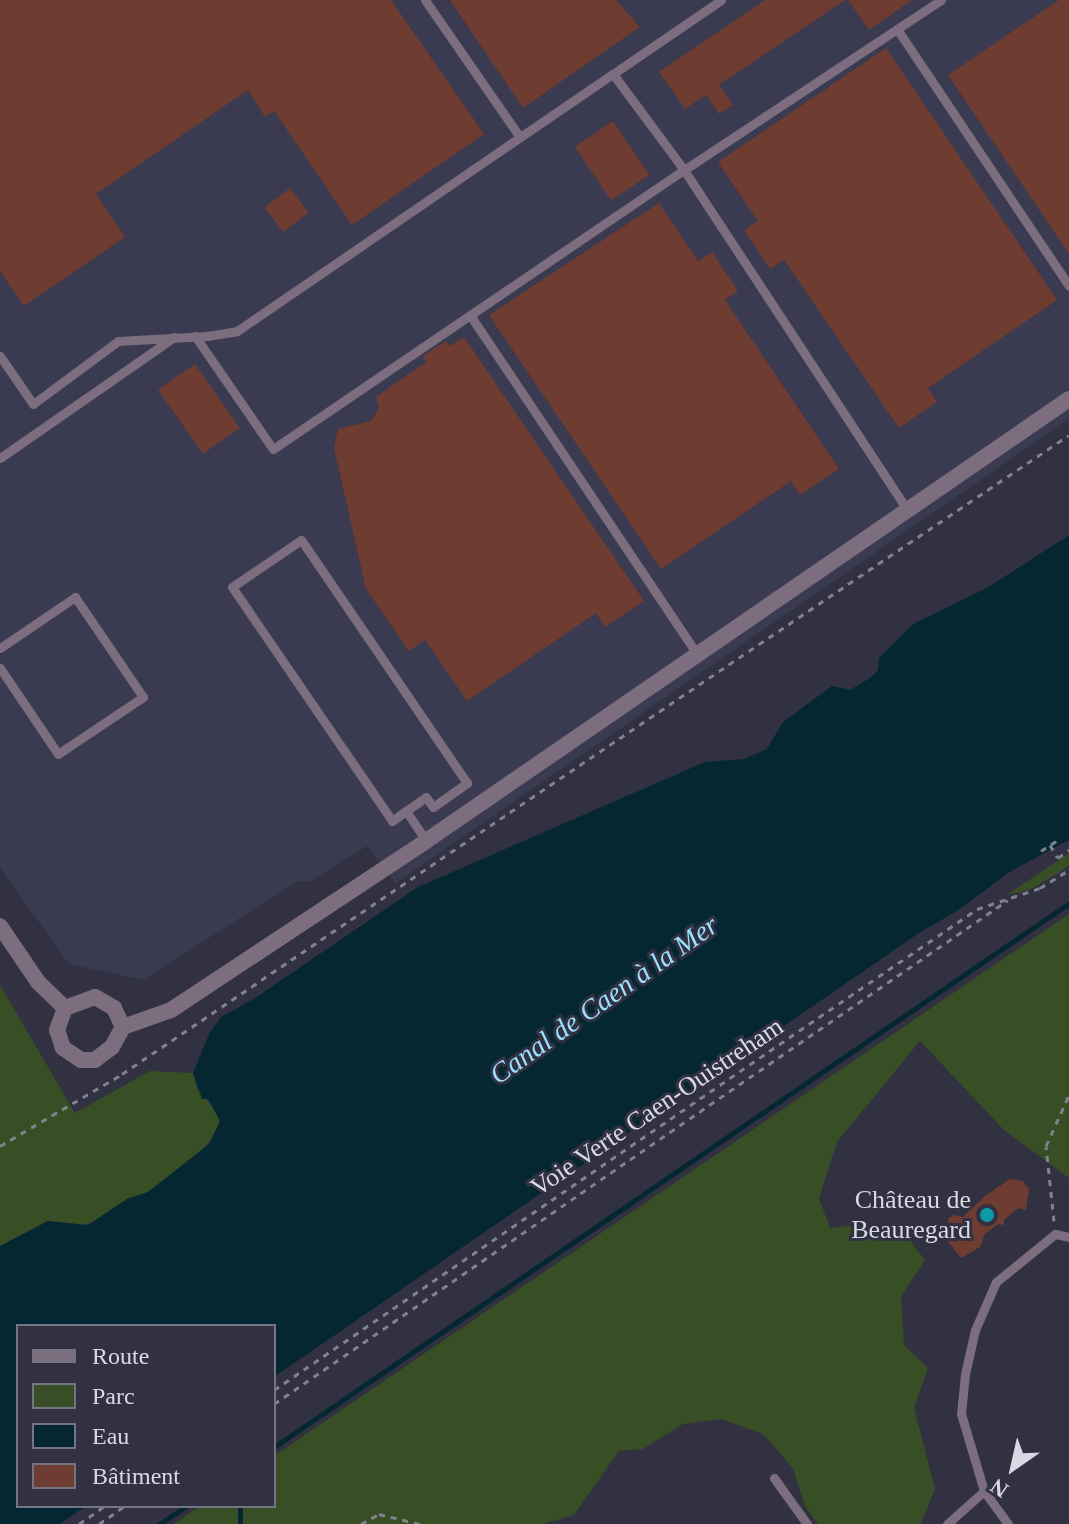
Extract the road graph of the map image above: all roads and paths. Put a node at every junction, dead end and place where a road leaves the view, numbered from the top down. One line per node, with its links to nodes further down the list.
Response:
1 (425, 0): 6 (lane)
2 (721, 0): 5 (lane)
3 (941, 0): 4 (lane)
4 (897, 29): 7 (lane); 8 (lane)
5 (613, 74): 6 (lane); 7 (lane)
6 (520, 137): 10 (lane)
7 (684, 170): 9 (lane); 16 (lane)
8 (1069, 286)
9 (470, 315): 10 (lane); 18 (lane)
10 (195, 336): 11 (lane)
11 (174, 337): 12 (lane); 15 (lane)
12 (0, 356)
13 (1069, 399): 16 (street)
14 (1069, 435): 32 (path)
15 (0, 458)
16 (907, 510): 18 (street)
17 (0, 648): 19 (lane)
18 (697, 654): 22 (street)
19 (0, 668)
20 (406, 811): 20 (lane); 22 (lane)
21 (1058, 840): 23 (path)
22 (426, 841): 30 (street)
23 (1050, 845): 24 (path); 25 (path)
24 (1069, 850)
25 (1041, 851)
26 (1069, 870): 27 (path, Voie Verte Caen-Ouistreham)
27 (1011, 898): 35 (path, Voie Verte Caen-Ouistreham); 36 (path)
28 (0, 926): 29 (street)
29 (65, 1008): 30 (street); 30 (street)
30 (123, 1027)
31 (1069, 1095): 33 (path)
32 (0, 1146)
33 (1055, 1234): 34 (lane); 38 (lane)
34 (1069, 1237)
35 (276, 1389)
36 (276, 1403)
37 (774, 1478): 45 (lane)
38 (984, 1491): 46 (lane); 47 (lane)
39 (102, 1508): 41 (path)
40 (122, 1508): 42 (path)
41 (79, 1524)
42 (99, 1524)
43 (361, 1524): 44 (path)
44 (420, 1524)
45 (807, 1524)
46 (947, 1524)
47 (1008, 1524)

